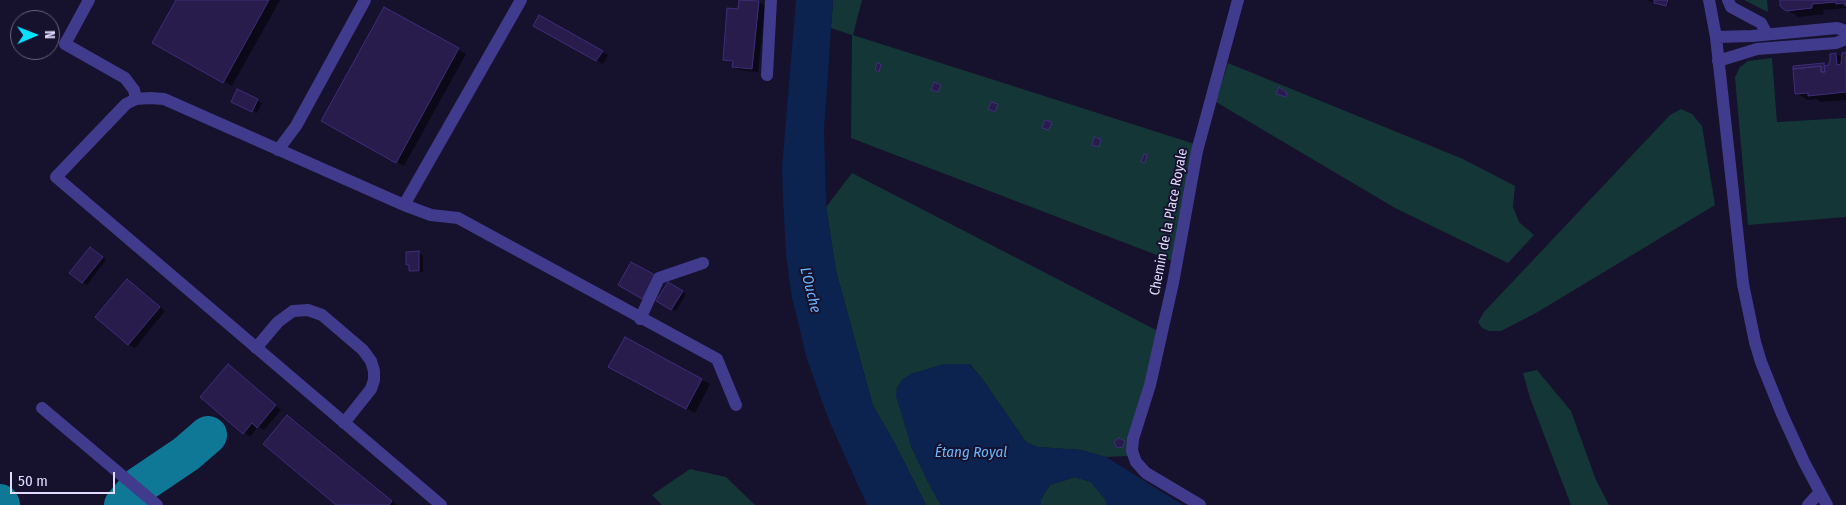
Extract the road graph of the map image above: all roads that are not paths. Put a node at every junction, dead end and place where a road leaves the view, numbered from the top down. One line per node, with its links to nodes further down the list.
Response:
1 (89, 0): 14 (street)
2 (364, 0): 15 (street)
3 (521, 0): 16 (street)
4 (771, 0): 13 (street)
5 (1238, 0): 26 (street, Chemin de la Place Royale)
6 (1709, 0): 10 (street)
7 (1728, 0): 9 (street)
8 (1846, 31): 9 (street)
9 (1767, 34): 10 (street)
10 (1716, 37): 12 (street)
11 (1846, 39): 12 (street)
12 (1718, 61): 23 (street)
13 (767, 75)
14 (136, 99): 15 (street); 19 (street)
15 (278, 150): 16 (street)
16 (404, 205): 18 (street)
17 (703, 263): 18 (street)
18 (640, 319): 20 (street)
19 (256, 348): 22 (street); 22 (street)
20 (736, 405)
21 (42, 408): 24 (street)
22 (344, 423): 25 (street)
23 (1820, 492): 27 (street); 28 (street)
24 (157, 505)
25 (441, 505)
26 (1200, 505)
27 (1808, 505)
28 (1827, 505)

